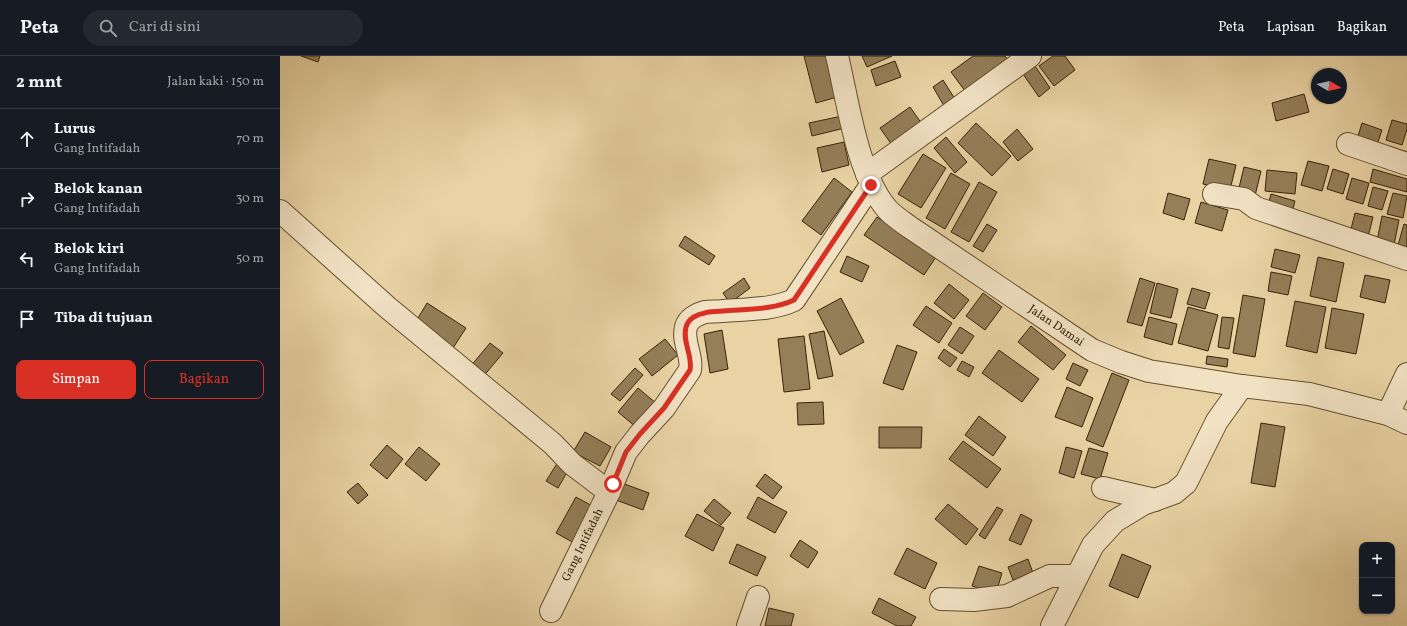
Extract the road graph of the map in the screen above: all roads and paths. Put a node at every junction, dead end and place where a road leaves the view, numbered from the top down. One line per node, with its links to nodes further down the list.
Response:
1 (837, 56): 5 (street, Jalan Damai)
2 (1030, 56): 5 (street)
3 (1348, 144): 4 (street)
4 (1407, 164)
5 (869, 179): 10 (street, Jalan Damai); 13 (street, Gang Intifadah)
6 (1214, 194): 8 (street)
7 (280, 211): 13 (street)
8 (1407, 259)
9 (1407, 374): 11 (street)
10 (1242, 386): 11 (street, Jalan Damai); 14 (street)
11 (1397, 419)
12 (1103, 488): 14 (street)
13 (609, 492): 18 (street, Gang Intifadah)
14 (1155, 500): 15 (street)
15 (1077, 576): 17 (street); 20 (street)
16 (758, 597): 19 (street)
17 (940, 599)
18 (551, 610)
19 (748, 626)
20 (1052, 626)

